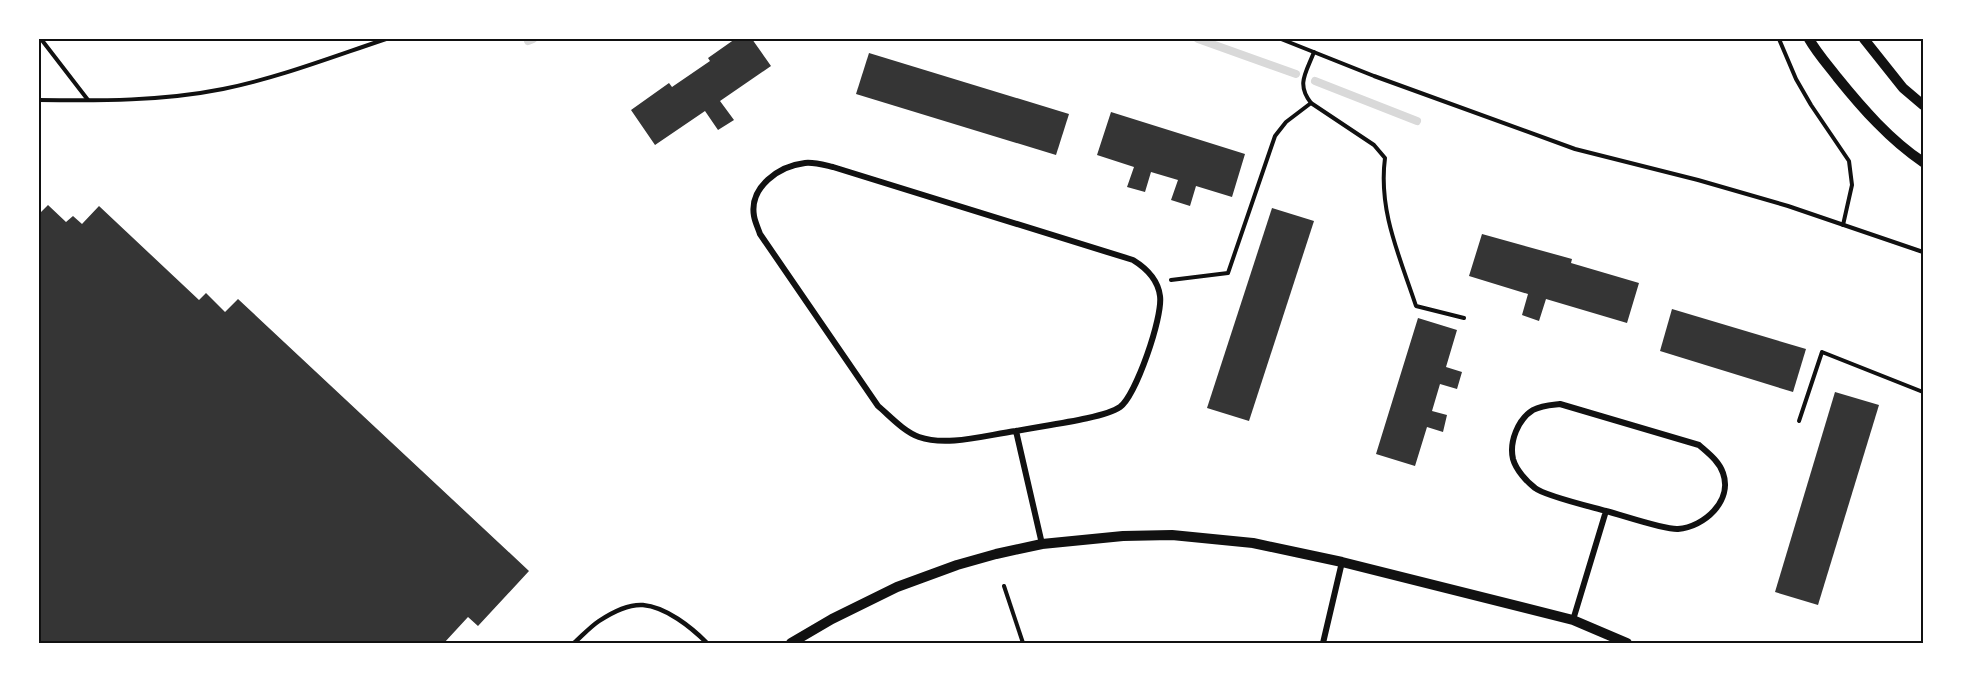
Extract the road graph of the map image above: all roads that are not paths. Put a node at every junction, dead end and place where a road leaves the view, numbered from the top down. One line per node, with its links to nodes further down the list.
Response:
1 (1809, 39): 4 (street)
2 (1864, 39): 3 (street)
3 (1923, 105)
4 (1923, 162)
5 (1016, 431): 5 (street); 7 (street)
6 (1606, 511): 6 (street); 9 (street)
7 (1042, 544): 8 (street); 12 (street)
8 (1342, 562): 9 (street); 13 (street)
9 (1573, 620): 14 (street)
10 (574, 643): 11 (lane)
11 (707, 643)
12 (791, 643)
13 (1323, 643)
14 (1627, 643)

